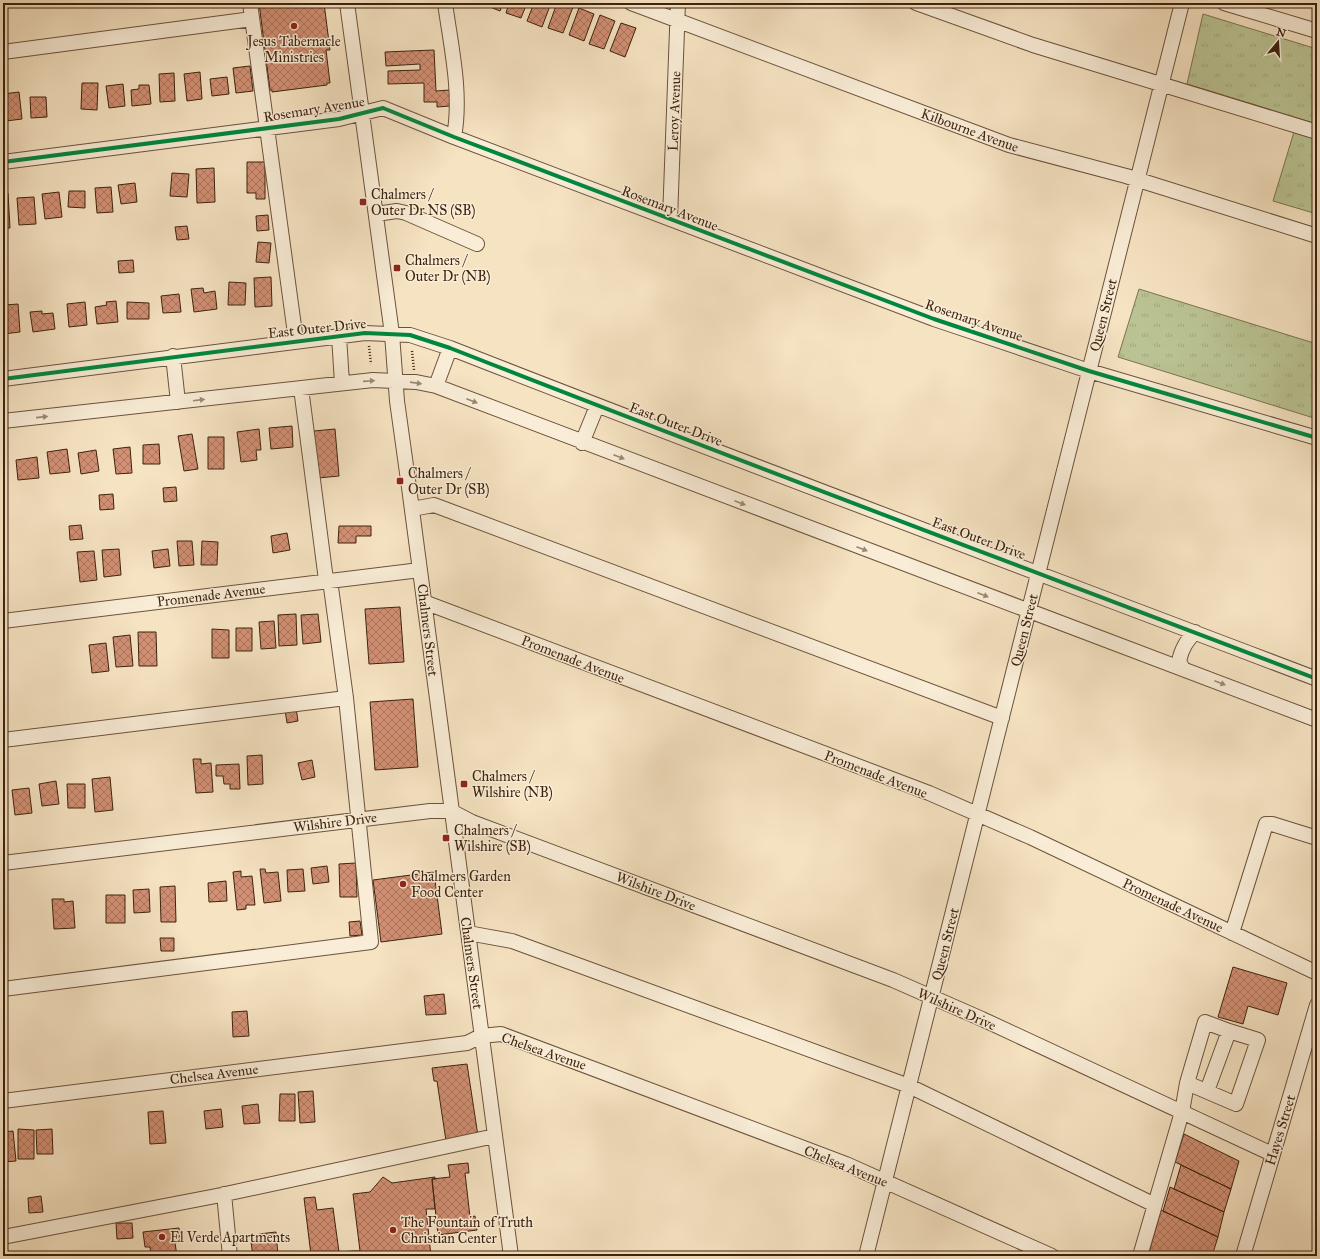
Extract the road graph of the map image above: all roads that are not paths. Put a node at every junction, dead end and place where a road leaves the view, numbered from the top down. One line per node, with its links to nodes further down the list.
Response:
1 (250, 3): 9 (street)
2 (347, 3): 14 (street, Chalmers Street)
3 (445, 3): 17 (street)
4 (631, 3): 10 (street, Kilbourne Avenue)
5 (678, 3): 10 (street, Leroy Avenue)
6 (916, 3): 13 (street)
7 (1182, 3): 13 (street, Queen Street)
8 (1224, 3): 11 (street)
9 (252, 19): 12 (street); 15 (street)
10 (678, 21): 19 (street, Kilbourne Avenue); 21 (street, Leroy Avenue)
11 (1317, 31)
12 (3, 52)
13 (1162, 83): 16 (street); 19 (street, Queen Street)
14 (361, 113): 15 (street, Rosemary Avenue); 17 (street, Rosemary Avenue); 20 (street, Chalmers Street)
15 (268, 128): 18 (street, Rosemary Avenue); 26 (street)
16 (1317, 132)
17 (454, 137): 21 (street, Rosemary Avenue)
18 (3, 162)
19 (1137, 180): 22 (street, Kilbourne Avenue); 29 (street, Queen Street)
20 (376, 214): 23 (street); 24 (street, Chalmers Street)
21 (670, 219): 29 (street, Rosemary Avenue)
22 (1317, 236)
23 (477, 244)
24 (392, 334): 25 (street, East Outer Drive); 27 (street, East Outer Drive); 31 (street, Chalmers Street)
25 (339, 336): 26 (street, East Outer Drive); 32 (street)
26 (296, 341): 28 (street, East Outer Drive)
27 (450, 348): 33 (street); 36 (street, East Outer Drive)
28 (173, 356): 30 (street, East Outer Drive); 35 (street)
29 (1089, 371): 38 (street, Rosemary Avenue); 42 (street, Queen Street)
30 (3, 378)
31 (396, 381): 32 (street, one-way to 31); 33 (street, one-way to 33); 40 (street, Chalmers Street)
32 (342, 383): 34 (street)
33 (436, 386): 39 (street, one-way to 39)
34 (301, 388): 35 (street, one-way to 34); 43 (street)
35 (178, 402): 37 (street, one-way to 35)
36 (597, 406): 39 (street); 42 (street, East Outer Drive)
37 (3, 421)
38 (1317, 438)
39 (582, 443): 45 (street, one-way to 45)
40 (412, 509): 41 (street, Chalmers Street); 51 (street)
41 (420, 570): 43 (street, Promenade Avenue); 44 (street, Chalmers Street)
42 (1039, 572): 45 (street, Queen Street); 47 (street, East Outer Drive)
43 (328, 580): 46 (street, Promenade Avenue); 50 (street)
44 (424, 602): 54 (street, Chalmers Street); 55 (street, Promenade Avenue)
45 (1029, 612): 48 (street); 51 (street, Queen Street)
46 (3, 621)
47 (1195, 632): 48 (street); 49 (street, East Outer Drive)
48 (1183, 670): 52 (street, one-way to 52)
49 (1317, 679)
50 (346, 698): 53 (street); 56 (street)
51 (1002, 718): 55 (street, Queen Street)
52 (1317, 720)
53 (3, 740)
54 (451, 811): 56 (street, Wilshire Drive); 60 (street, Chalmers Street); 63 (street, Wilshire Drive)
55 (977, 814): 59 (street, Promenade Avenue); 63 (street, Queen Street)
56 (358, 820): 58 (street, Wilshire Drive); 62 (street)
57 (1317, 838): 59 (street)
58 (3, 863)
59 (1232, 932): 61 (street, Promenade Avenue)
60 (468, 934): 66 (street, Chalmers Street); 68 (street)
61 (1317, 973)
62 (3, 989)
63 (931, 997): 68 (street, Queen Street); 71 (street, Wilshire Drive)
64 (1317, 1005): 73 (street, Hayes Street)
65 (1229, 1031): 67 (street); 69 (street); 69 (street)
66 (481, 1036): 70 (street, Chelsea Avenue); 72 (street, Chalmers Street); 74 (street, Chelsea Avenue)
67 (1187, 1083): 69 (street); 71 (street)
68 (909, 1086): 74 (street, Queen Street); 76 (street)
69 (1207, 1091)
70 (3, 1101)
71 (1182, 1112): 73 (street, Wilshire Drive); 76 (street)
72 (495, 1136): 75 (street); 79 (street, Chalmers Street)
73 (1272, 1154): 83 (street, Hayes Street)
74 (885, 1181): 80 (street, Queen Street); 81 (street, Chelsea Avenue)
75 (224, 1194): 77 (street); 78 (street)
76 (1155, 1205): 82 (street)
77 (3, 1237)
78 (230, 1256)
79 (511, 1256)
80 (866, 1256)
81 (1052, 1256)
82 (1140, 1256)
83 (1243, 1256)

